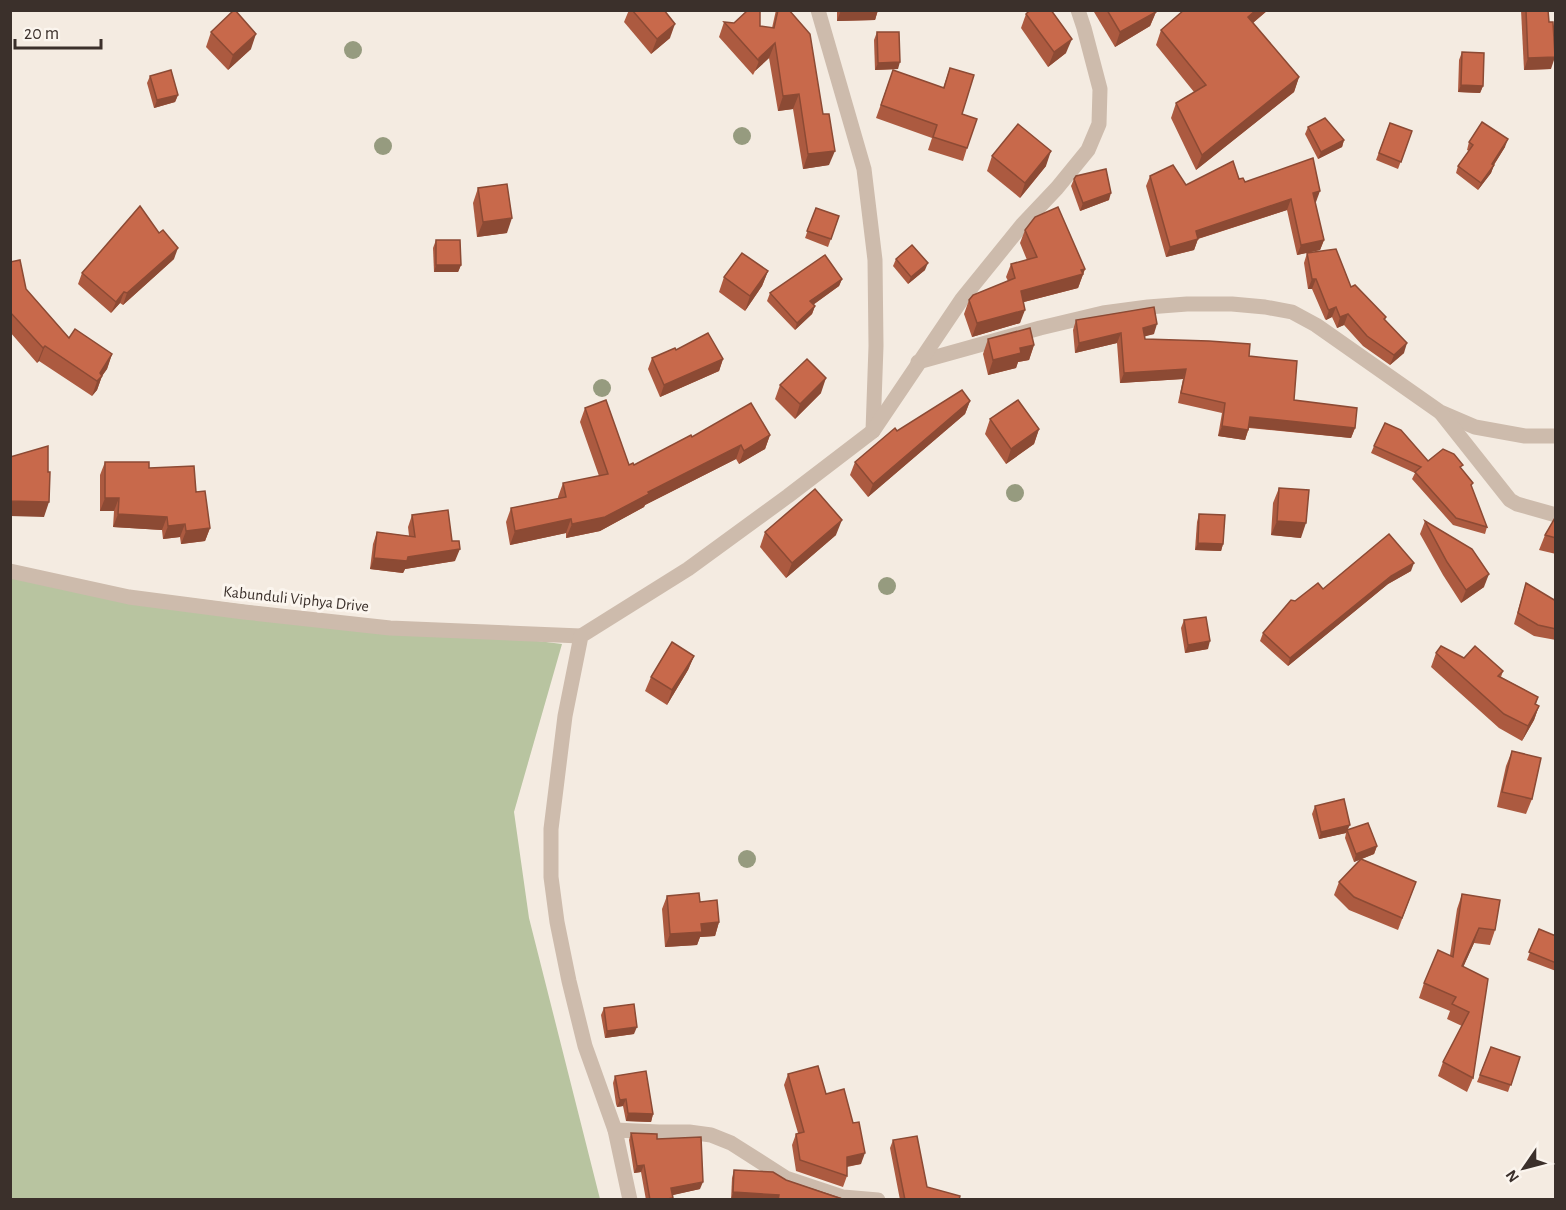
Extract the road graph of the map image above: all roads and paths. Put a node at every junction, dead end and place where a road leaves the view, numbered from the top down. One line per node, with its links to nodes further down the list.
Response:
1 (818, 10): 5 (street)
2 (1078, 10): 3 (street)
3 (918, 362): 4 (street); 5 (street)
4 (1440, 412): 6 (street); 7 (street)
5 (873, 431): 9 (street)
6 (1556, 436)
7 (1556, 515)
8 (10, 572): 9 (street, Kabunduli Viphya Drive)
9 (580, 636): 10 (street)
10 (615, 1130): 11 (street); 12 (street)
11 (630, 1200)
12 (878, 1200)

